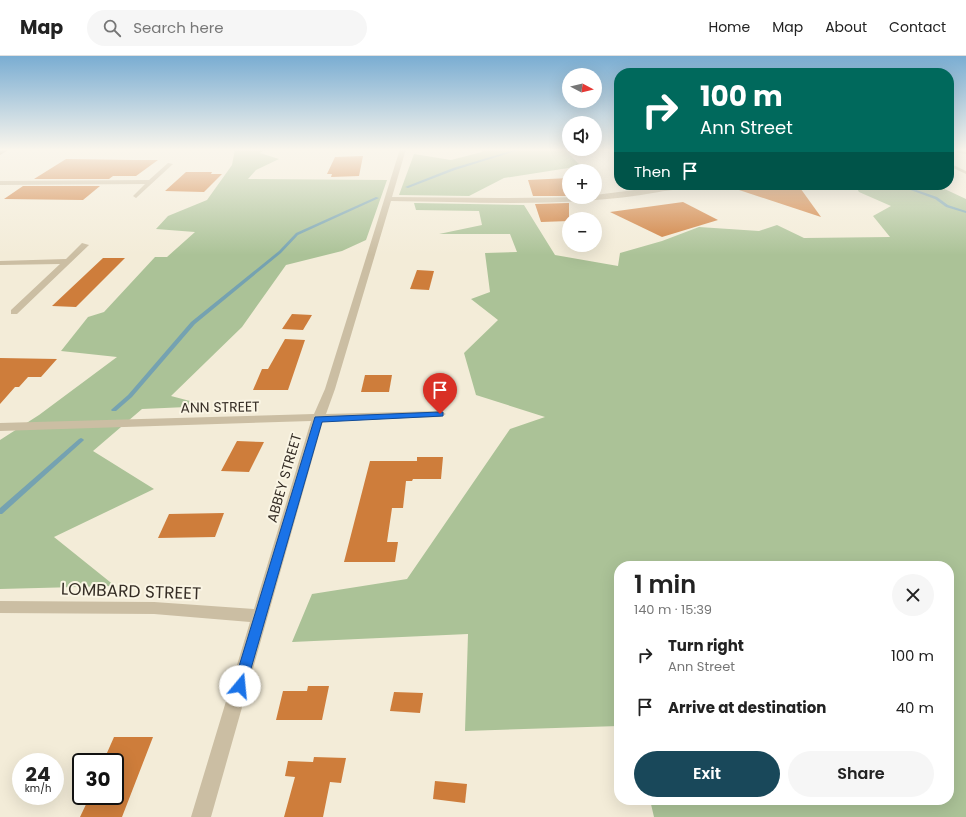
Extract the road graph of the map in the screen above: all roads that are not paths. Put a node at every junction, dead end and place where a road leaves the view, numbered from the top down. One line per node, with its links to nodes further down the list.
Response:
1 (148, 185): 4 (street)
2 (392, 185): 5 (street, ABBEY STREET)
3 (654, 190): 5 (street)
4 (136, 196)
5 (388, 199): 11 (street, ABBEY STREET)
6 (85, 245): 7 (street)
7 (67, 261): 8 (street); 9 (street)
8 (0, 263)
9 (14, 312)
10 (440, 414): 11 (street, ANN STREET)
11 (318, 419): 12 (street, ANN STREET); 14 (street, ABBEY STREET)
12 (0, 427)
13 (0, 607): 14 (street, LOMBARD STREET)
14 (261, 616): 15 (street, ABBEY STREET)
15 (201, 817)

